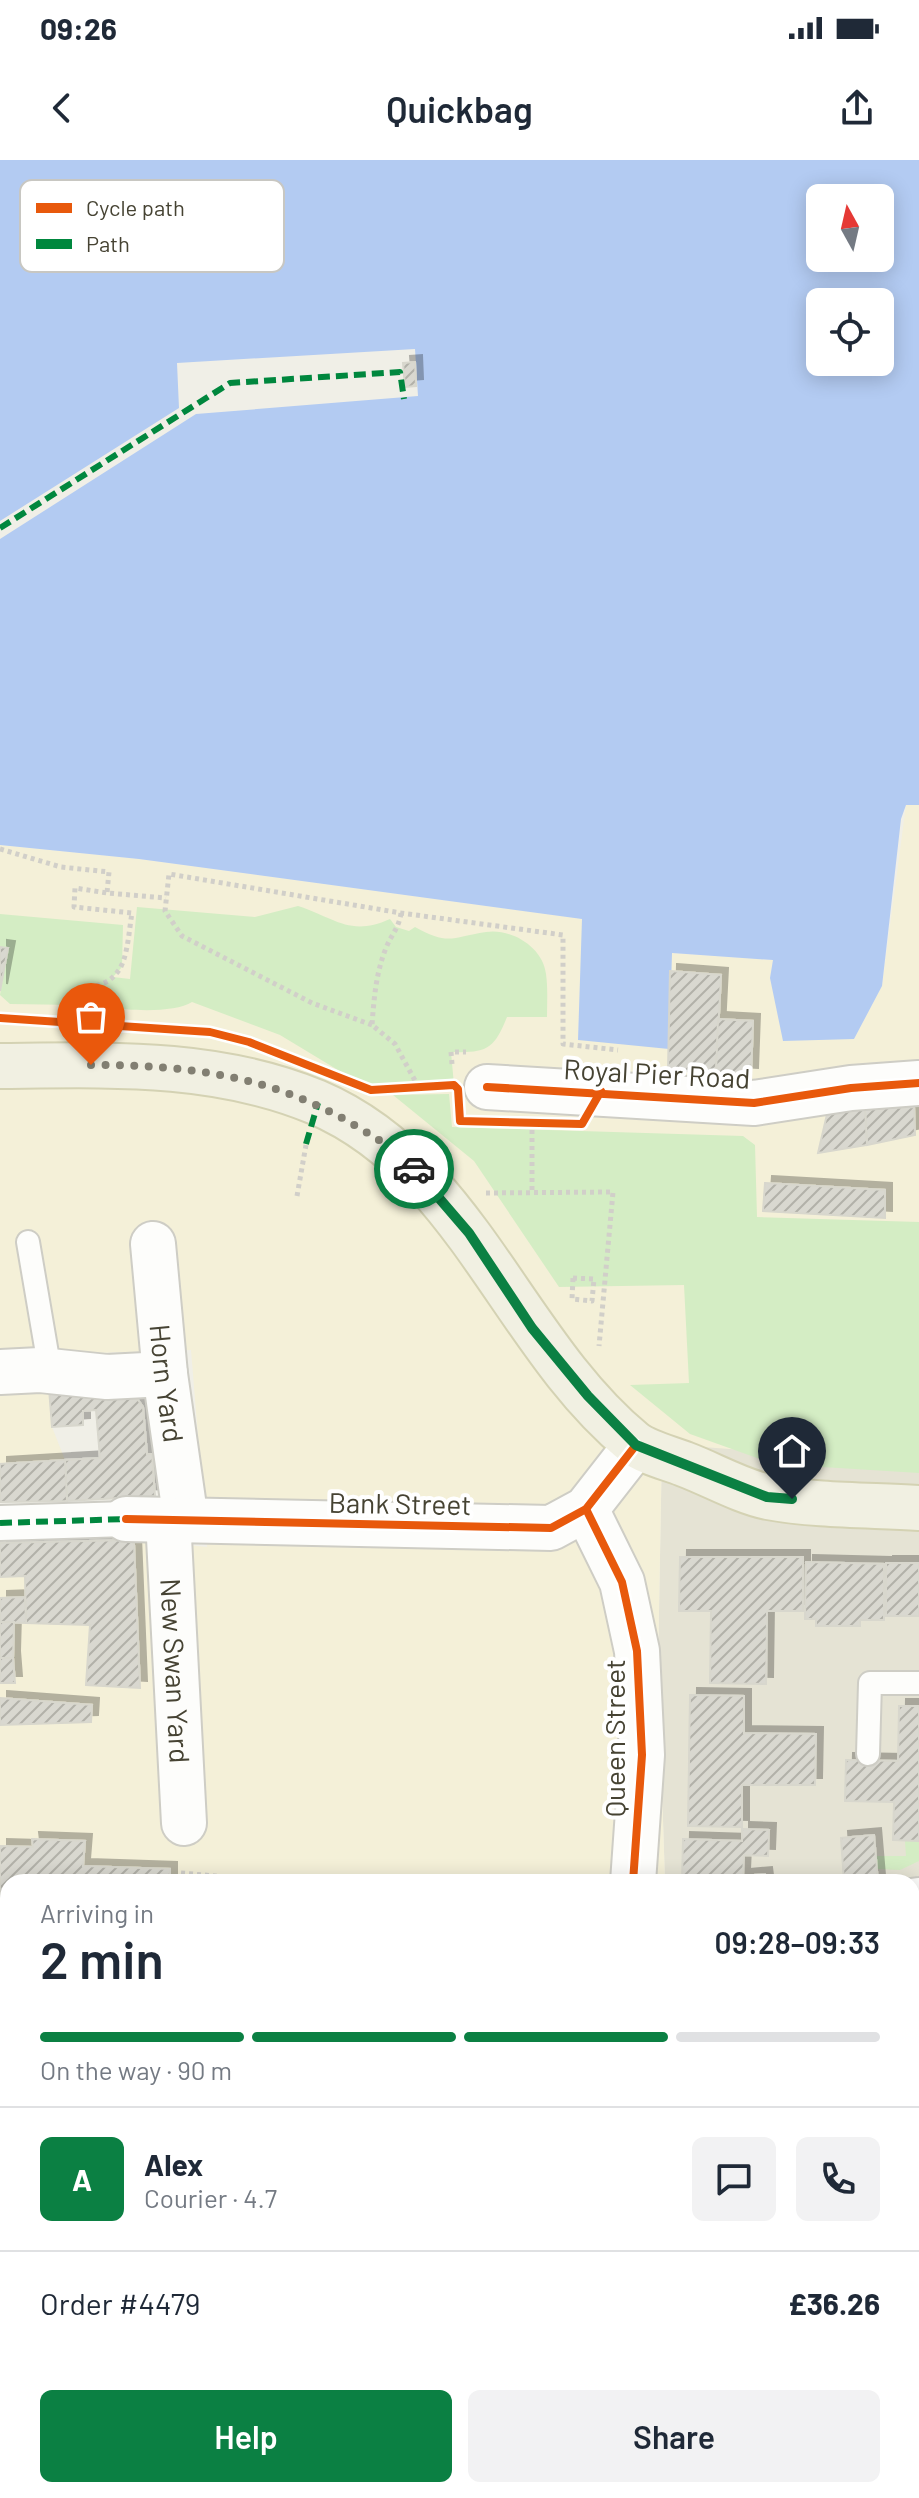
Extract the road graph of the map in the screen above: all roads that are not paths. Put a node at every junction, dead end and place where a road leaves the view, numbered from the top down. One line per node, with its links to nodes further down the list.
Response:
1 (0, 1066): 9 (main road)
2 (919, 1083): 3 (street, Royal Pier Road)
3 (487, 1087)
4 (28, 1242): 6 (lane)
5 (153, 1244): 8 (street, Horn Yard)
6 (50, 1371): 7 (street); 8 (street)
7 (0, 1372)
8 (165, 1374): 12 (street, Horn Yard)
9 (636, 1445): 10 (main road); 11 (street, Bank Street)
10 (919, 1508)
11 (586, 1509): 12 (street, Bank Street); 17 (street, Queen Street)
12 (160, 1520): 13 (street, Bank Street); 16 (street, New Swan Yard)
13 (0, 1523)
14 (919, 1683): 15 (lane)
15 (868, 1754)
16 (184, 1823)
17 (634, 1874)

